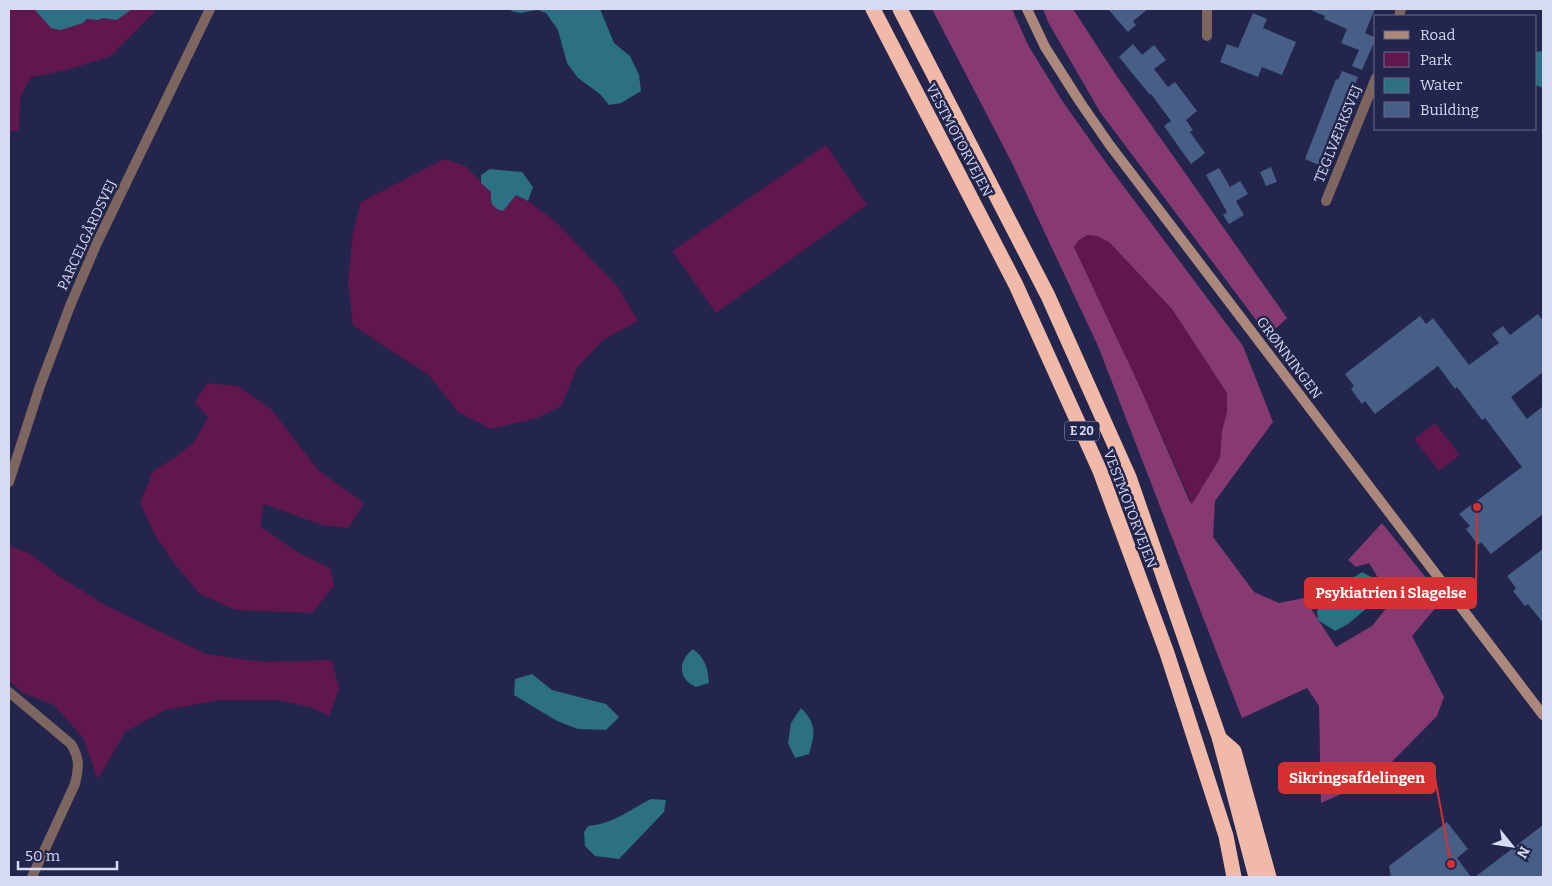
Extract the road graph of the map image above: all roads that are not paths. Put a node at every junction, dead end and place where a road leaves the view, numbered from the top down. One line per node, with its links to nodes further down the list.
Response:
1 (210, 9): 9 (street, PARCELGÅRDSVEJ)
2 (872, 9): 14 (highway, VESTMOTORVEJEN / E 20)
3 (900, 9): 12 (highway, VESTMOTORVEJEN / E 20)
4 (1027, 9): 11 (main road, GRØNNINGEN)
5 (1207, 9): 6 (street)
6 (1207, 36)
7 (1374, 83): 8 (street, TEGLVÆRKSVEJ)
8 (1326, 201)
9 (9, 482)
10 (9, 692): 13 (street)
11 (1543, 715)
12 (1219, 737): 15 (highway, VESTMOTORVEJEN / E 20); 16 (highway)
13 (32, 877)
14 (1234, 877)
15 (1256, 877)
16 (1269, 877)

